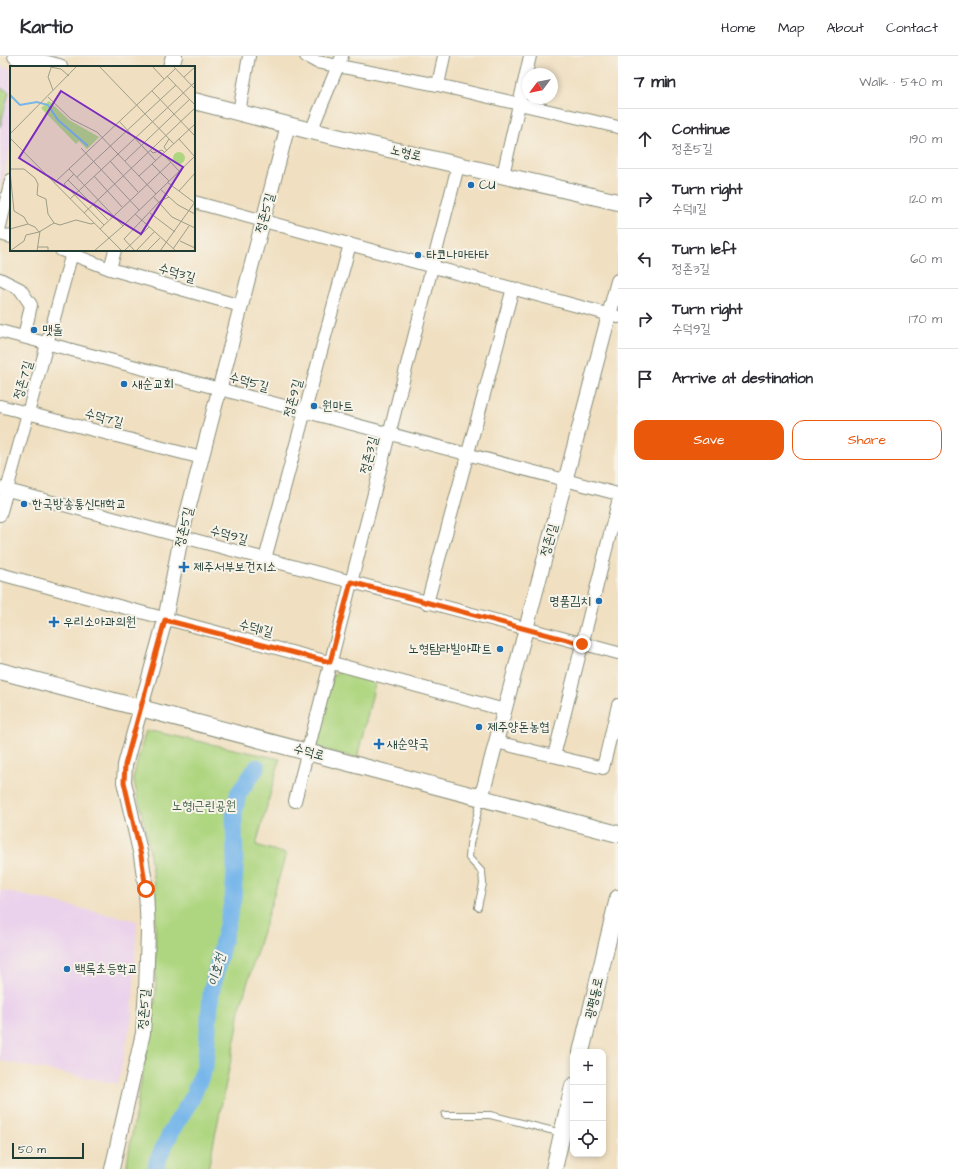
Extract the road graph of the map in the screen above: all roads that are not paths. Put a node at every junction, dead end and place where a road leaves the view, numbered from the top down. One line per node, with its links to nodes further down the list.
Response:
1 (16, 56): 8 (main road)
2 (174, 56): 9 (main road)
3 (249, 56): 13 (street)
4 (306, 56): 7 (street)
5 (444, 56): 10 (street)
6 (530, 56): 12 (street)
7 (341, 61): 10 (street); 16 (street)
8 (42, 65)
9 (171, 66)
10 (438, 85): 12 (street)
11 (195, 101): 13 (main road, 노형로)
12 (519, 104): 15 (street); 18 (street)
13 (239, 112): 14 (main road, 노형로)
14 (288, 125): 16 (main road, 노형로); 22 (street, 정존5길)
15 (618, 127)
16 (311, 131): 17 (main road, 노형로)
17 (458, 166): 18 (main road, 노형로); 29 (street, 정존3길)
18 (503, 176): 21 (main road, 노형로)
19 (10, 184): 23 (street)
20 (195, 202): 22 (street)
21 (618, 202)
22 (264, 220): 26 (street); 34 (street, 정존5길)
23 (0, 226)
24 (0, 234): 25 (street)
25 (10, 237)
26 (350, 244): 29 (street); 41 (street, 정존9길)
27 (67, 251): 30 (street, 수덕3길); 38 (street, 정존7길)
28 (115, 251): 30 (street)
29 (431, 266): 33 (street); 43 (street, 정존3길)
30 (110, 269): 34 (street, 수덕3길)
31 (0, 279): 37 (street)
32 (618, 281): 35 (street, 정존1길)
33 (513, 288): 35 (street); 44 (street)
34 (241, 306): 39 (street, 정존5길)
35 (614, 315): 46 (street, 정존1길)
36 (0, 331): 37 (street, 수덕5길)
37 (24, 337): 38 (street, 수덕5길)
38 (48, 344): 39 (street, 수덕5길); 42 (street, 정존7길)
39 (220, 389): 41 (street, 수덕5길); 45 (street, 정존5길)
40 (0, 406): 42 (street, 수덕7길)
41 (304, 411): 43 (street, 수덕5길); 52 (street, 정존9길)
42 (29, 413): 45 (street, 수덕7길); 47 (street, 정존7길)
43 (389, 433): 44 (street, 수덕5길); 54 (street, 정존3길)
44 (468, 454): 46 (street, 수덕5길); 55 (street)
45 (202, 458): 51 (street, 정존5길)
46 (565, 481): 48 (street, 수덕5길); 57 (street, 정존1길)
47 (3, 489): 50 (street, 정존7길); 51 (street, 수덕9길)
48 (618, 494)
49 (618, 502): 58 (street)
50 (0, 514)
51 (181, 537): 52 (street, 수덕9길); 56 (street, 정존5길)
52 (265, 559): 54 (street, 수덕9길)
53 (0, 574): 56 (street, 수덕11길)
54 (351, 582): 55 (street, 수덕9길); 60 (street, 정존3길)
55 (427, 603): 57 (street, 수덕9길)
56 (165, 620): 60 (street, 수덕11길); 63 (street, 정존5길)
57 (526, 629): 58 (street, 수덕9길); 64 (street, 정존1길)
58 (582, 644): 59 (street, 수덕9길); 67 (street)
59 (618, 653)
60 (330, 662): 64 (street, 수덕11길); 66 (street, 정존3길)
61 (0, 670): 63 (main road, 수덕로)
62 (618, 705): 67 (street)
63 (142, 708): 66 (main road, 수덕로); 77 (street, 정존5길)
64 (504, 710): 65 (street, 정존1길)
65 (496, 742): 67 (street); 68 (street, 정존1길)
66 (307, 752): 68 (main road, 수덕로); 69 (street, 정존3길)
67 (554, 756)
68 (481, 799): 70 (main road, 수덕로); 72 (lane)
69 (295, 801)
70 (618, 834)
71 (618, 898): 73 (main road, 광평동로)
72 (478, 907)
73 (582, 1049)
74 (570, 1099): 76 (main road)
75 (445, 1115): 76 (lane)
76 (562, 1133): 78 (main road)
77 (112, 1169)
78 (554, 1169)

